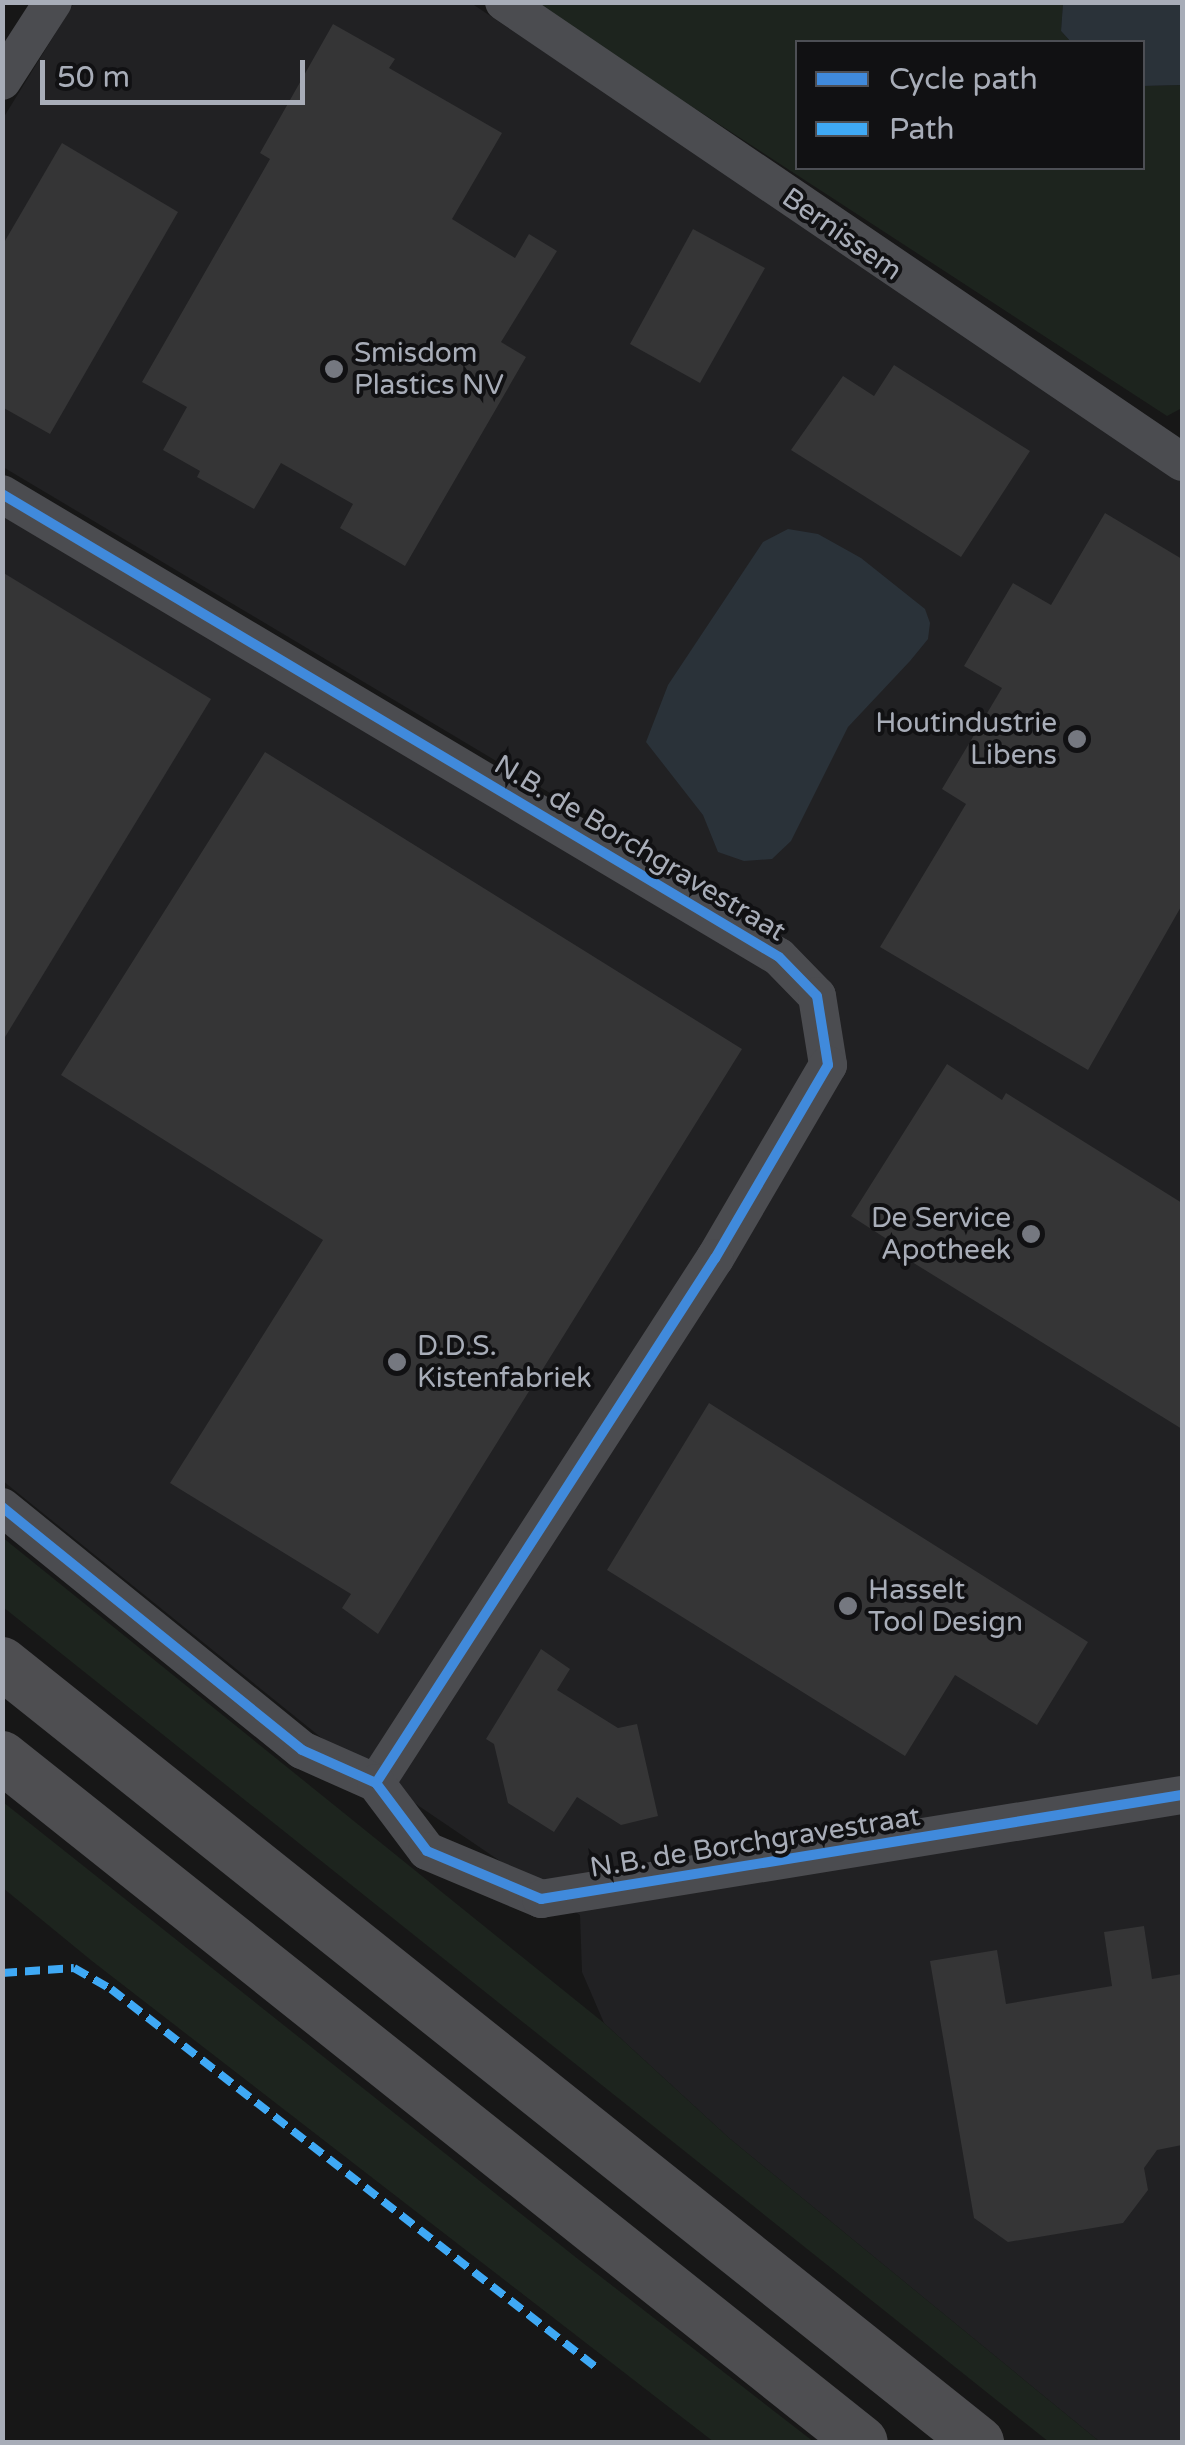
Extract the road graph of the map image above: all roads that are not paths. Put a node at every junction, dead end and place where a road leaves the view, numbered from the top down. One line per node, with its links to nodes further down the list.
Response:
1 (53, 2): 3 (street)
2 (504, 2): 4 (street, Bernissem)
3 (2, 81)
4 (1182, 462)
5 (2, 494): 9 (street, N.B. de Borchgravestraat)
6 (2, 1507): 9 (street, N.B. de Borchgravestraat)
7 (2, 1663): 12 (highway)
8 (2, 1757): 11 (highway)
9 (376, 1783): 10 (street, N.B. de Borchgravestraat)
10 (1182, 1795)
11 (862, 2442)
12 (978, 2442)

